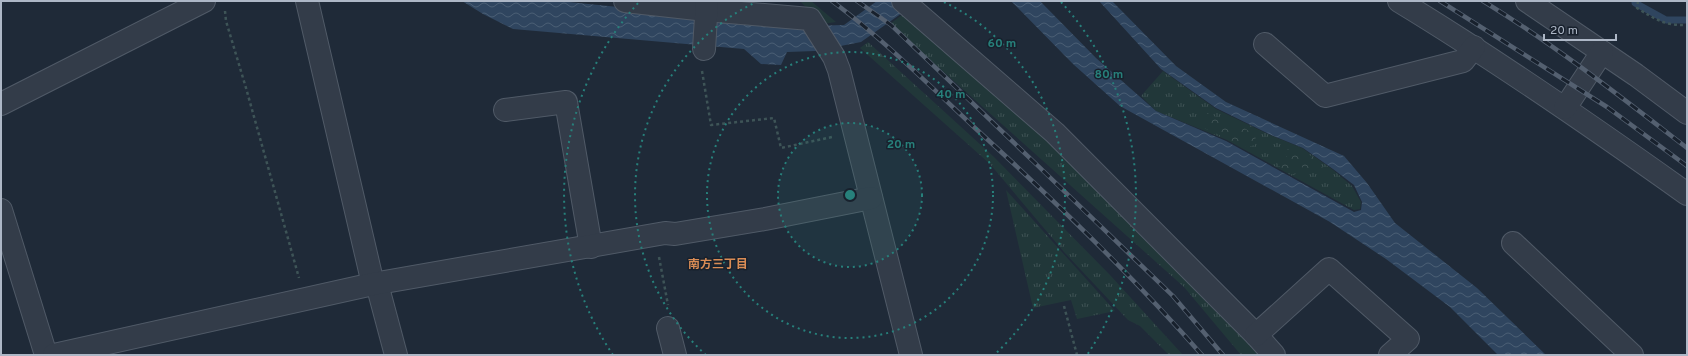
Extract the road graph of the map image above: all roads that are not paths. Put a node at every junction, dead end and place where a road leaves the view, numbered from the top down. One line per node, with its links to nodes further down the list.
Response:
1 (307, 1): 21 (street)
2 (625, 1): 7 (street)
3 (1399, 1): 10 (street)
4 (1527, 1): 11 (street)
5 (214, 4): 12 (street)
6 (908, 5): 23 (street)
7 (707, 8): 9 (street); 17 (street)
8 (1265, 44): 10 (street)
9 (704, 47)
10 (1474, 47): 13 (street)
11 (1602, 52): 13 (street); 15 (street)
12 (1, 104)
13 (1565, 108): 16 (street)
14 (506, 110): 20 (street)
15 (1687, 113)
16 (1687, 194)
17 (871, 198): 20 (street); 28 (street)
18 (1, 210): 24 (street)
19 (1513, 243): 31 (street)
20 (591, 246): 21 (street)
21 (375, 284): 25 (street); 26 (street)
22 (668, 328): 27 (street)
23 (1256, 335): 29 (street); 30 (street)
24 (46, 355)
25 (54, 355)
26 (396, 355)
27 (675, 355)
28 (911, 355)
29 (1274, 355)
30 (1390, 355)
31 (1632, 355)

